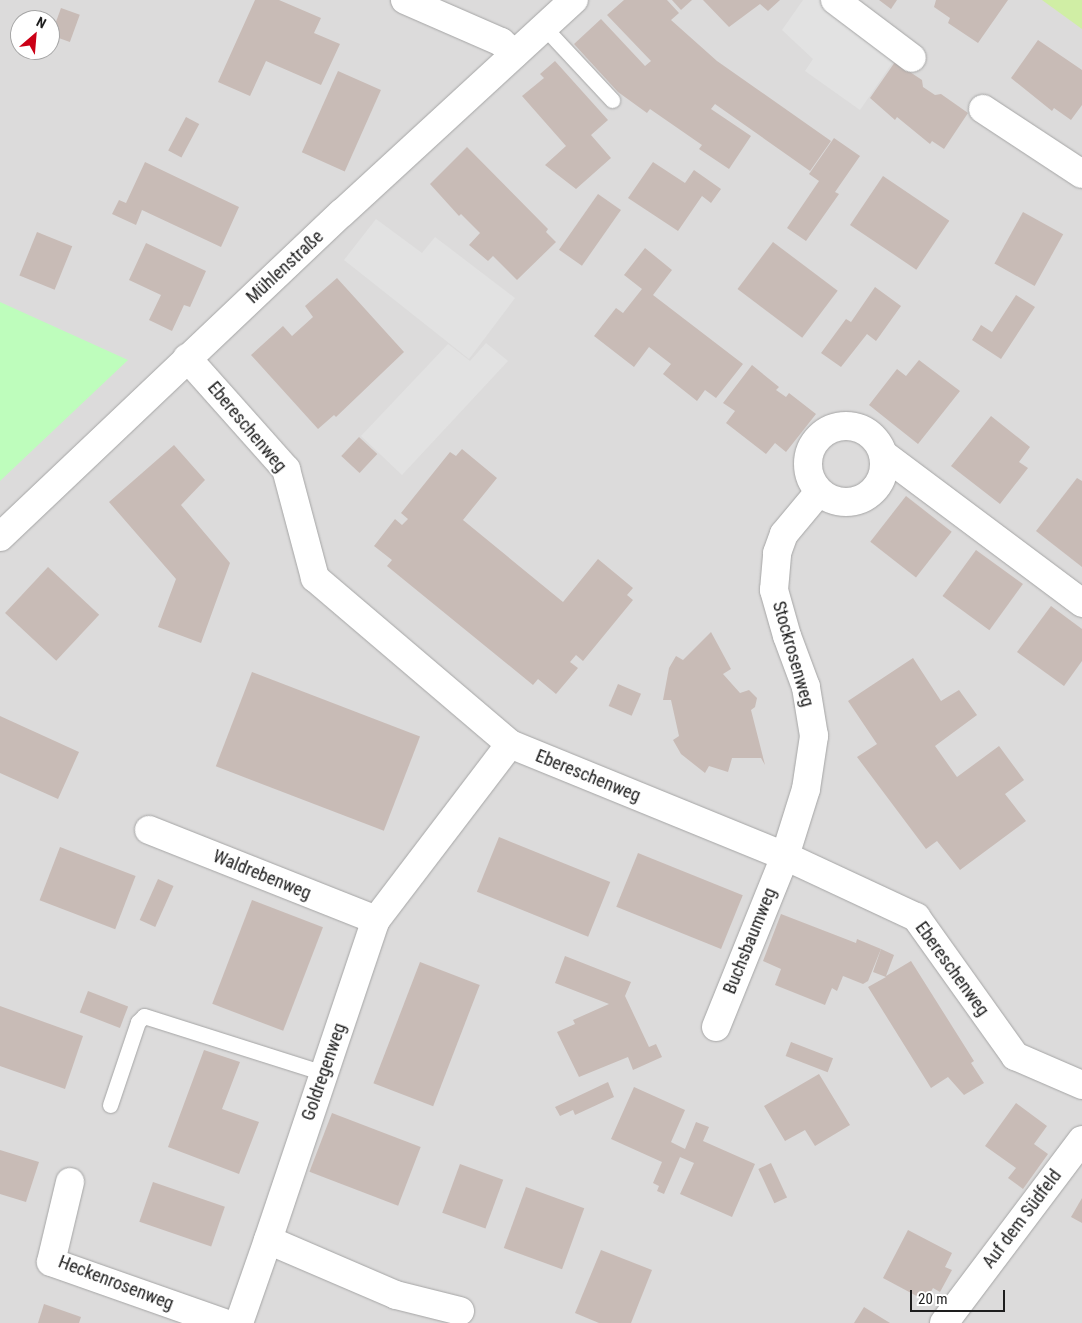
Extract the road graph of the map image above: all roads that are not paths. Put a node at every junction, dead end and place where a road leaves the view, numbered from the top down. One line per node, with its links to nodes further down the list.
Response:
1 (405, 0): 5 (street)
2 (574, 0): 4 (street, Mühlenstraße)
3 (835, 0): 6 (street)
4 (544, 27): 5 (street, Mühlenstraße); 7 (lane)
5 (515, 54): 10 (street, Mühlenstraße)
6 (912, 58)
7 (612, 100)
8 (983, 109): 9 (street)
9 (1082, 174)
10 (188, 358): 13 (street, Mühlenstraße); 15 (street, Ebereschenweg)
11 (883, 454): 12 (street); 12 (street); 14 (street)
12 (819, 492): 17 (street, Stockrosenweg)
13 (0, 537)
14 (1082, 603)
15 (510, 744): 17 (street, Ebereschenweg); 18 (street, Goldregenweg)
16 (149, 830): 18 (street, Waldrebenweg)
17 (785, 856): 19 (street, Buchsbaumweg); 21 (street, Ebereschenweg)
18 (376, 920): 20 (street, Goldregenweg)
19 (716, 1027)
20 (324, 1074): 22 (lane); 25 (street, Goldregenweg)
21 (1082, 1085)
22 (110, 1105)
23 (1082, 1140): 29 (street, Auf dem Südfeld)
24 (70, 1182): 27 (street, Heckenrosenweg)
25 (268, 1240): 26 (street); 28 (street)
26 (460, 1311)
27 (224, 1323)
28 (240, 1323)
29 (944, 1323)

